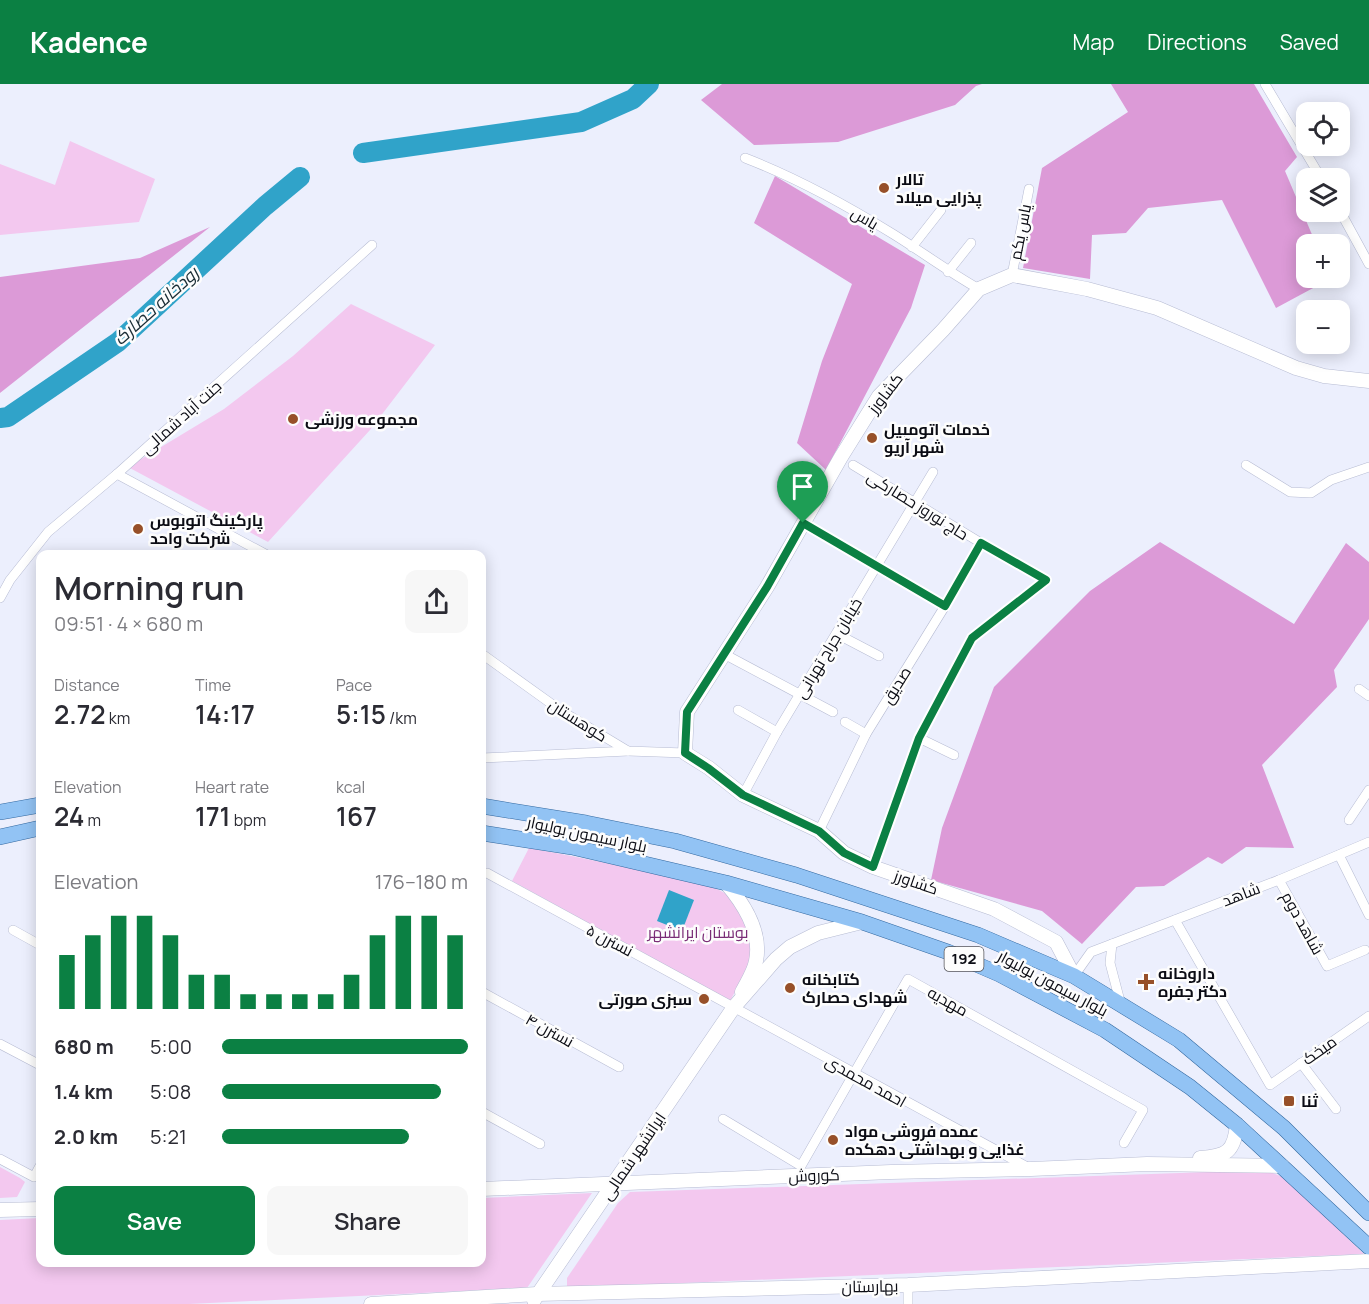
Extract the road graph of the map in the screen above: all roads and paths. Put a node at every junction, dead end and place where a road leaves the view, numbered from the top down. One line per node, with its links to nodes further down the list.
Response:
1 (1264, 84): 3 (street)
2 (745, 158): 9 (street, یاس)
3 (1315, 168)
4 (1029, 189): 12 (street, یاس یکم)
5 (941, 210): 9 (street)
6 (1346, 222): 10 (street)
7 (971, 243): 11 (street)
8 (372, 245): 19 (street, جنت آباد شمالی)
9 (912, 247): 11 (street, یاس)
10 (1369, 264)
11 (948, 272): 13 (street, یاس)
12 (1012, 274): 13 (street, کشاورز); 14 (street)
13 (979, 289): 21 (street, کشاورز)
14 (1369, 381)
15 (853, 465): 20 (street, حاج نوروز حصارکی)
16 (1246, 465): 17 (street)
17 (1369, 467)
18 (933, 472): 20 (street, خیابان جراح تهرانی)
19 (117, 474): 23 (street); 25 (street, جنت آباد شمالی)
20 (915, 502): 22 (street, حاج نوروز حصارکی); 24 (street, خیابان جراح تهرانی)
21 (803, 523): 24 (street); 28 (street, کشاورز)
22 (981, 543): 26 (street, صدیق); 39 (street, حاج نوروز حصارکی)
23 (258, 550)
24 (877, 565): 26 (street); 27 (street, خیابان جراح تهرانی)
25 (0, 598)
26 (945, 606): 38 (street, صدیق)
27 (837, 634): 29 (street); 32 (street, خیابان جراح تهرانی)
28 (724, 654): 32 (street); 41 (street, کشاورز)
29 (879, 656)
30 (486, 657): 40 (street, کوهستان)
31 (1359, 689): 33 (street)
32 (800, 695): 35 (street); 37 (street, خیابان جراح تهرانی)
33 (1369, 696)
34 (738, 710): 37 (street)
35 (833, 712)
36 (845, 722): 38 (street)
37 (777, 732): 45 (street, خیابان جراح تهرانی)
38 (866, 734): 51 (street, صدیق)
39 (919, 738): 42 (street); 56 (street)
40 (628, 751): 41 (street, کوهستان); 43 (street)
41 (685, 753): 45 (street, کشاورز)
42 (954, 755)
43 (486, 758)
44 (1369, 790): 49 (street)
45 (743, 795): 51 (street, کشاورز)
46 (36, 805): 48 (main road)
47 (486, 807): 67 (main road, بلوار سیمون بولیوار / 192)
48 (0, 812)
49 (1349, 820)
50 (36, 829): 53 (main road)
51 (819, 831): 56 (street, کشاورز)
52 (486, 833): 59 (main road, بلوار سیمون بولیوار / 192)
53 (2, 837)
54 (1369, 842): 55 (street, شاهد)
55 (1339, 855): 58 (street, شاهد); 60 (street)
56 (873, 867): 67 (street, کشاورز)
57 (487, 873): 70 (street, نسترن ۵)
58 (1279, 880): 61 (street, شاهد); 66 (street, شاهد دوم)
59 (726, 883): 62 (main road, بلوار سیمون بولیوار / 192); 70 (street)
60 (1368, 910)
61 (1175, 920): 65 (street, شاهد); 74 (street, میخک)
62 (862, 922): 70 (street); 80 (main road, بلوار سیمون بولیوار / 192)
63 (13, 930): 64 (street)
64 (36, 943)
65 (1112, 944): 67 (street, شاهد); 69 (street)
66 (1365, 950)
67 (1074, 976): 69 (main road, بلوار سیمون بولیوار / 192)
68 (486, 994): 75 (street, نسترن ۴)
69 (1121, 1005): 92 (main road, بلوار سیمون بولیوار / 192)
70 (734, 1007): 76 (street, احمد محمدی); 88 (street, ایرانشهر شمالی)
71 (1367, 1021): 74 (street, میخک)
72 (0, 1044): 73 (street)
73 (36, 1063)
74 (1301, 1063): 77 (street)
75 (619, 1067)
76 (853, 1074): 79 (street, مهدیه); 81 (street, مهدیه); 86 (street, احمد محمدی)
77 (1336, 1109)
78 (486, 1114): 82 (street)
79 (723, 1119)
80 (1237, 1125): 84 (street); 85 (main road, بلوار سیمون بولیوار / 192)
81 (1124, 1143)
82 (540, 1144)
83 (0, 1159): 87 (street)
84 (1148, 1164): 85 (street); 86 (street, کوروش)
85 (1282, 1166): 93 (main road, بلوار سیمون بولیوار / 192)
86 (1031, 1169): 88 (street, کوروش)
87 (36, 1173)
88 (614, 1183): 89 (street, کوروش); 96 (street, ایرانشهر شمالی)
89 (486, 1189)
90 (36, 1209): 91 (street)
91 (0, 1210)
92 (1369, 1213)
93 (1369, 1247)
94 (1369, 1261): 95 (street, بهارستان)
95 (908, 1285): 96 (street, بهارستان); 98 (street)
96 (534, 1299): 97 (street, بهارستان)
97 (371, 1304)
98 (908, 1304)

